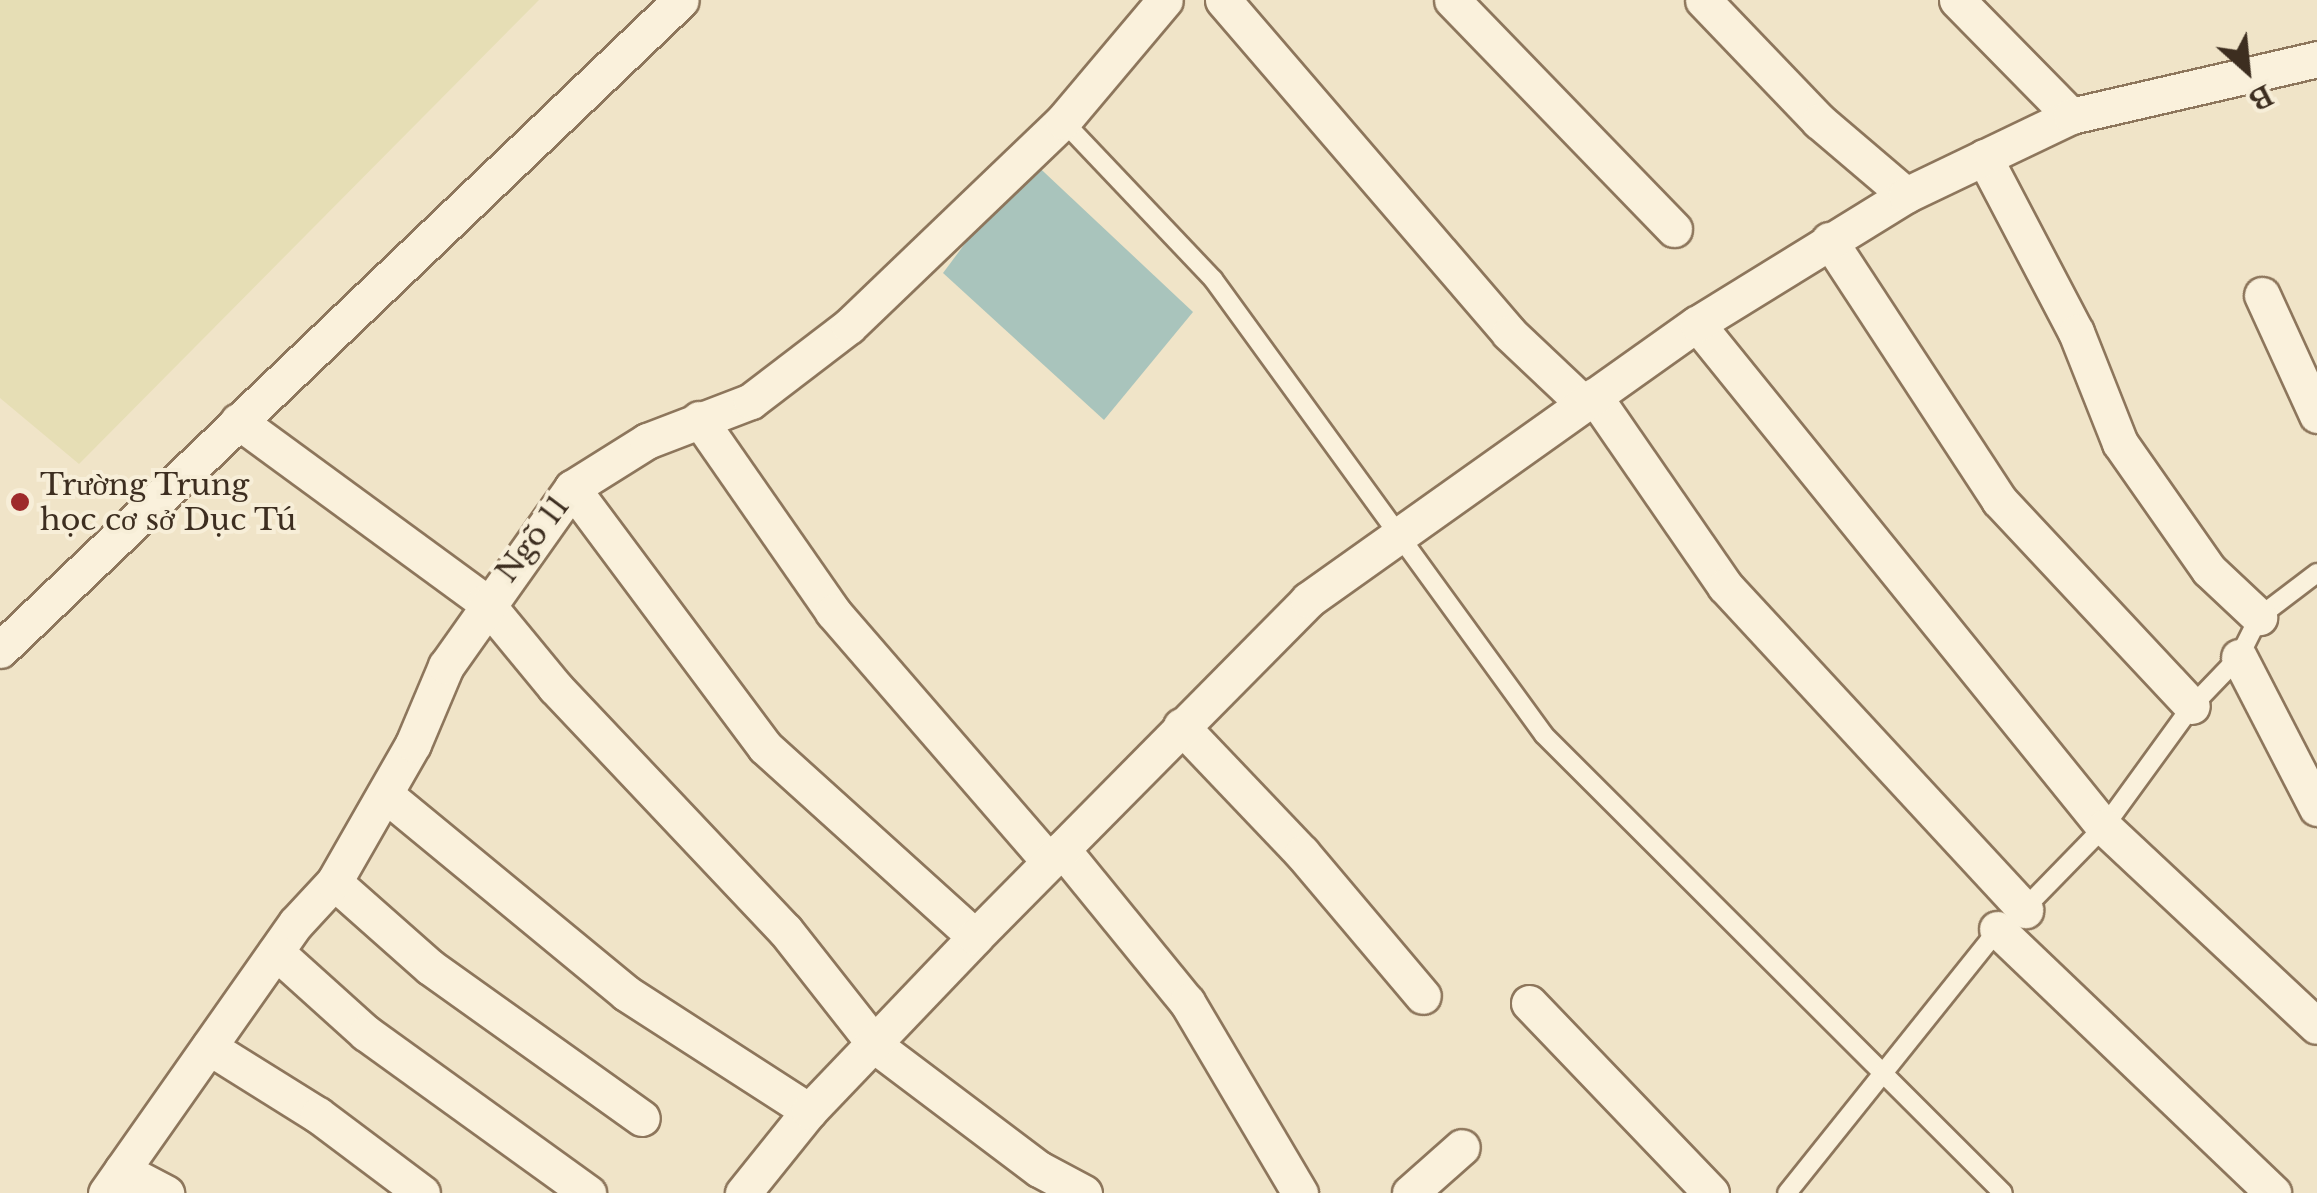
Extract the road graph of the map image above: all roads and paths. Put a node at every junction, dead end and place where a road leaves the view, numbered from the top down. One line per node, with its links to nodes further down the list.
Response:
1 (681, 0): 19 (street)
2 (1166, 0): 9 (street, Ngõ 11)
3 (1223, 0): 16 (street)
4 (1452, 0): 12 (street)
5 (1703, 0): 11 (street)
6 (1957, 0): 8 (street)
7 (2317, 59): 8 (street)
8 (2071, 116): 10 (street)
9 (1063, 121): 18 (street, Ngõ 11); 21 (lane)
10 (1984, 158): 11 (street); 24 (street)
11 (1906, 195): 13 (street)
12 (1674, 229)
13 (1829, 240): 15 (street); 27 (street)
14 (2262, 295): 17 (street)
15 (1697, 324): 16 (street); 31 (street)
16 (1589, 400): 21 (street); 34 (street)
17 (2317, 415)
18 (699, 418): 20 (street, Ngõ 11); 32 (street)
19 (238, 421): 23 (street); 25 (street)
20 (572, 488): 23 (street, Ngõ 11); 35 (street)
21 (1399, 534): 28 (street); 42 (lane)
22 (2317, 572): 24 (lane)
23 (485, 602): 29 (street, Ngõ 11); 41 (street)
24 (2258, 616): 26 (lane)
25 (0, 650)
26 (2239, 657): 27 (lane); 30 (street)
27 (2192, 706): 31 (lane)
28 (1181, 726): 32 (street); 37 (street)
29 (386, 795): 33 (street, Ngõ 11); 43 (street)
30 (2317, 808)
31 (2104, 827): 34 (lane); 39 (street)
32 (1056, 855): 35 (street); 52 (street)
33 (334, 882): 36 (street, Ngõ 11); 44 (street)
34 (2011, 919): 42 (lane); 57 (street)
35 (975, 936): 41 (street)
36 (276, 952): 40 (street, Ngõ 11); 49 (street)
37 (1423, 996)
38 (1530, 1003): 54 (street)
39 (2317, 1026)
40 (210, 1047): 46 (street, Ngõ 11); 48 (street)
41 (877, 1047): 43 (street); 51 (street)
42 (1880, 1069): 55 (lane); 56 (lane)
43 (810, 1111): 50 (street)
44 (642, 1118)
45 (1462, 1147): 53 (street)
46 (114, 1182): 47 (street)
47 (166, 1193)
48 (422, 1193)
49 (588, 1193)
50 (744, 1193)
51 (1084, 1193)
52 (1300, 1193)
53 (1410, 1193)
54 (1712, 1193)
55 (1788, 1193)
56 (2003, 1193)
57 (2273, 1193)

